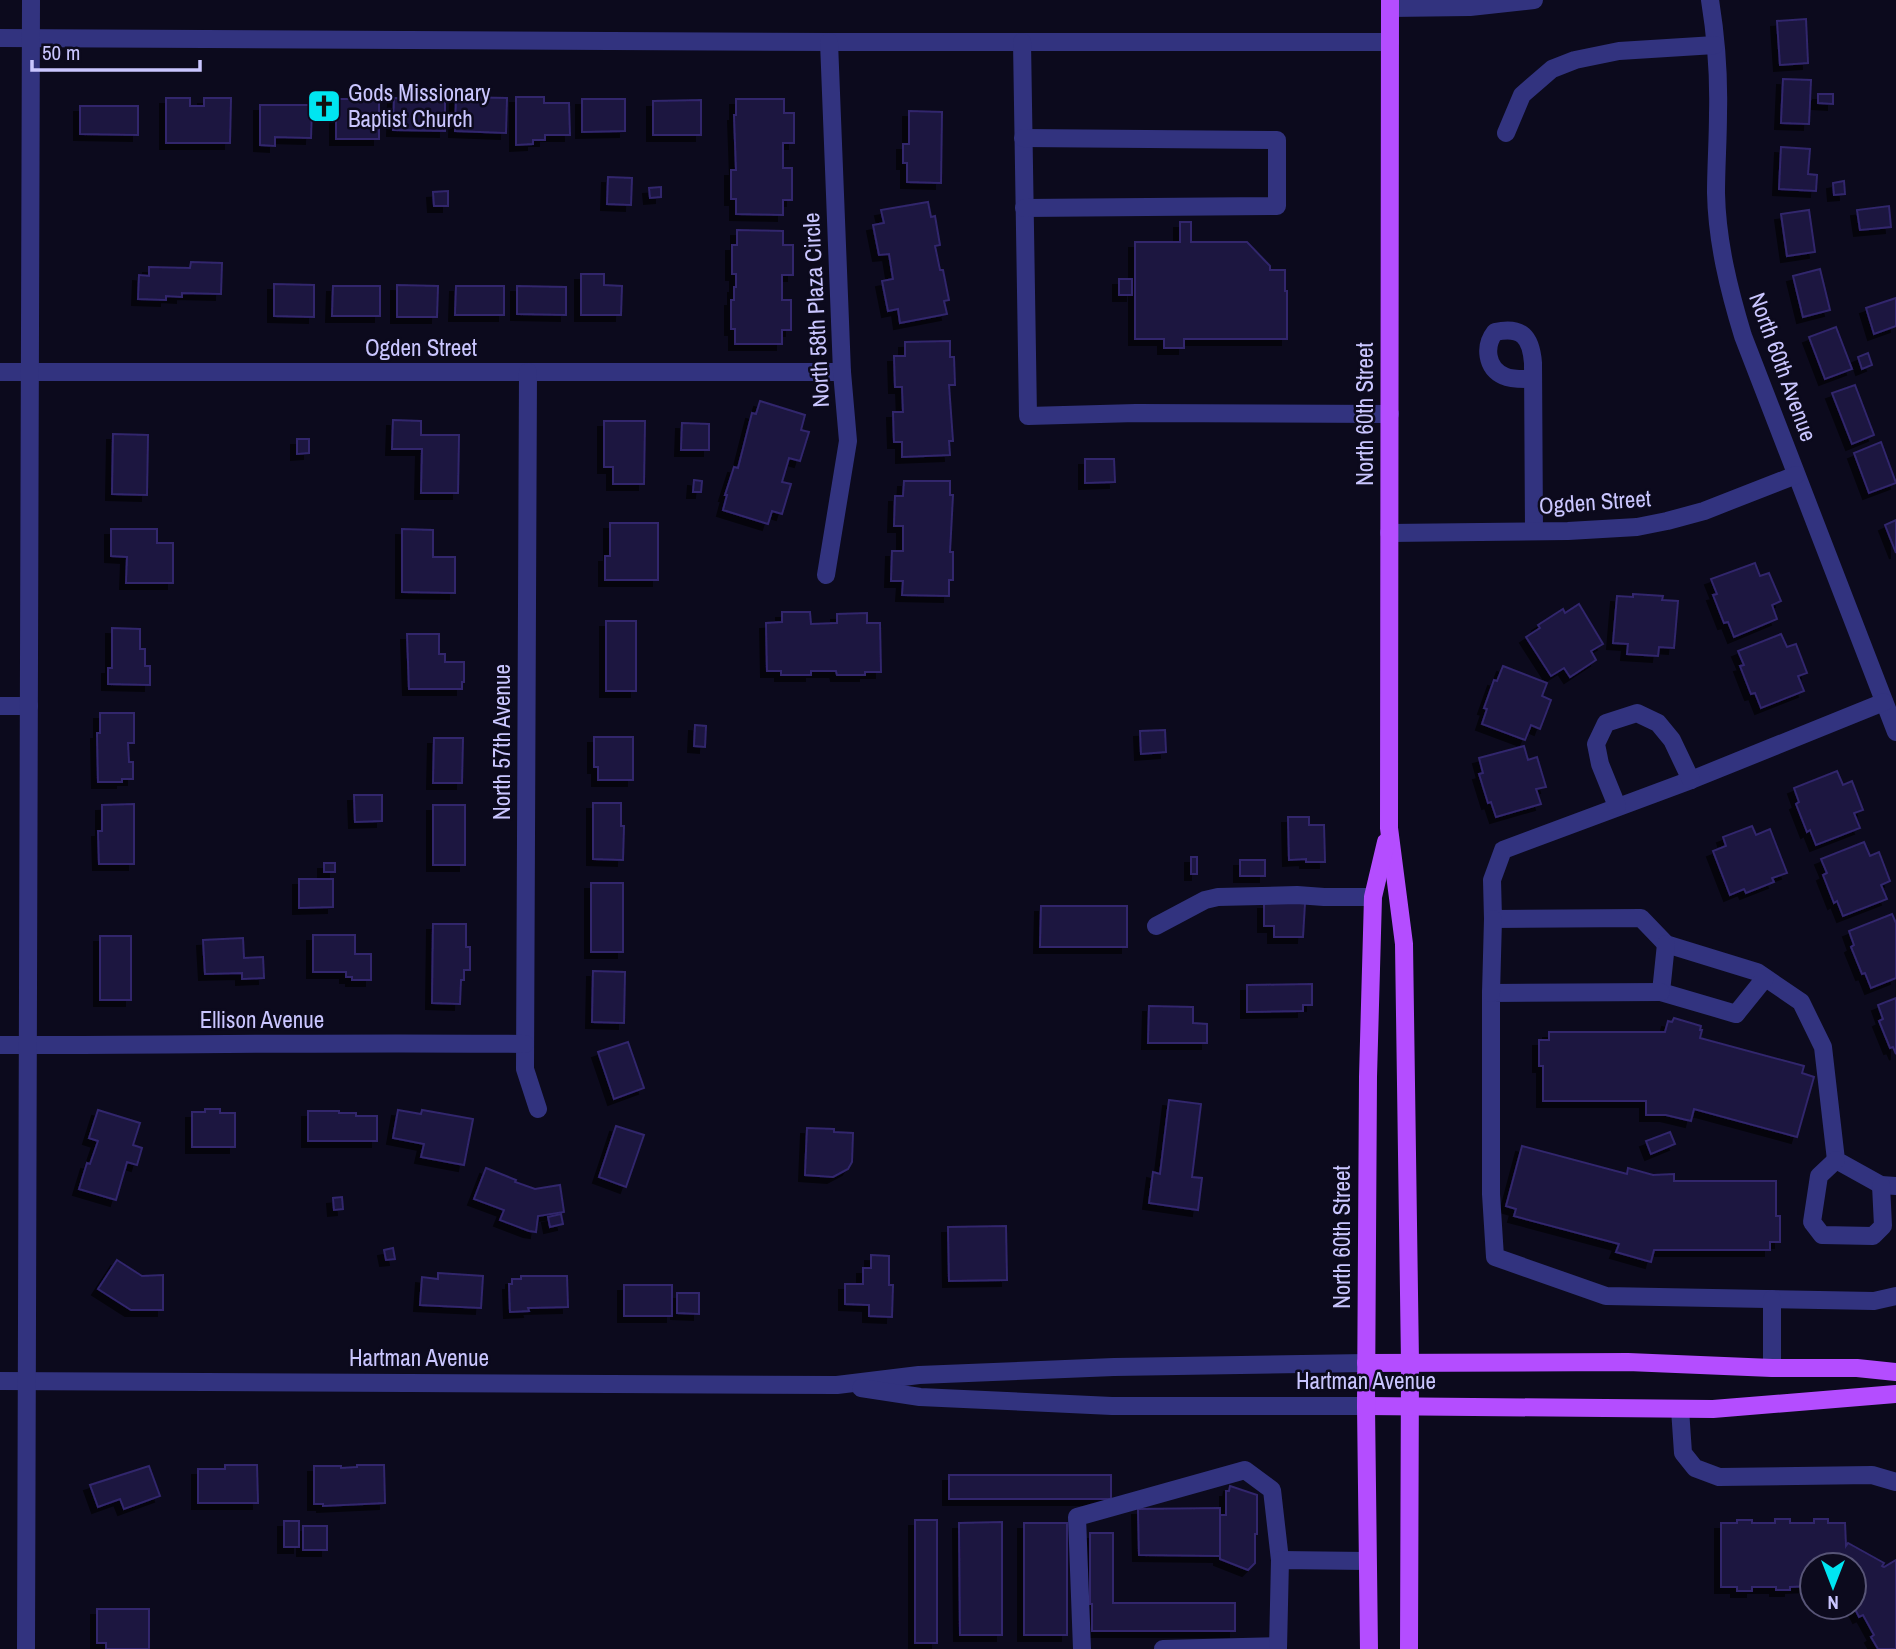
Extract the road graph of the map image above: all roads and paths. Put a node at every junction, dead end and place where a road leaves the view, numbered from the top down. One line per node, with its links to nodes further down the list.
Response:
1 (31, 0): 6 (street)
2 (1534, 0): 4 (street)
3 (1710, 0): 10 (street, North 60th Avenue)
4 (1390, 4): 9 (main road, North 60th Street)
5 (0, 38): 6 (street)
6 (30, 38): 7 (street); 15 (street)
7 (829, 42): 8 (street); 17 (street, North 58th Plaza Circle)
8 (1021, 42): 9 (street); 12 (street)
9 (1390, 42): 19 (main road, North 60th Street)
10 (1715, 45): 11 (street); 20 (street, North 60th Avenue)
11 (1506, 133)
12 (1023, 138): 13 (street); 13 (street)
13 (1024, 208): 19 (street)
14 (0, 372): 15 (street, Ogden Street)
15 (31, 372): 16 (street, Ogden Street); 26 (street)
16 (528, 372): 17 (street, Ogden Street); 38 (street, North 57th Avenue)
17 (842, 372): 23 (street, North 58th Plaza Circle)
18 (1533, 379): 21 (street)
19 (1390, 414): 22 (main road, North 60th Street)
20 (1796, 475): 21 (street, Ogden Street); 24 (street, North 60th Avenue)
21 (1534, 531): 22 (street, Ogden Street)
22 (1389, 533): 30 (main road, North 60th Street)
23 (826, 575)
24 (1884, 702): 27 (street, North 60th Avenue); 28 (street)
25 (0, 706): 26 (street)
26 (29, 706): 40 (street)
27 (1896, 732)
28 (1691, 780): 29 (street); 29 (street)
29 (1617, 806): 32 (street)
30 (1389, 828): 31 (main road, North 60th Street); 47 (main road, North 60th Street)
31 (1373, 897): 33 (street); 46 (main road, North 60th Street)
32 (1493, 919): 34 (street); 37 (street)
33 (1156, 926)
34 (1666, 944): 35 (street); 36 (street)
35 (1765, 978): 36 (street); 42 (street)
36 (1661, 992): 37 (street)
37 (1491, 993): 45 (street)
38 (525, 1044): 40 (street, Ellison Avenue); 41 (street, North 57th Avenue)
39 (0, 1045): 40 (street, Ellison Avenue)
40 (29, 1045): 51 (street)
41 (538, 1109)
42 (1836, 1160): 43 (street); 43 (street)
43 (1889, 1186)
44 (1896, 1296): 45 (street)
45 (1772, 1300): 48 (street)
46 (1366, 1363): 47 (main road, Hartman Avenue); 52 (street, Hartman Avenue); 55 (main road, North 60th Street)
47 (1410, 1363): 48 (main road, Hartman Avenue); 54 (main road, North 60th Street)
48 (1772, 1368): 49 (main road, Hartman Avenue)
49 (1896, 1372)
50 (0, 1381): 51 (street, Hartman Avenue)
51 (27, 1381): 52 (street, Hartman Avenue); 61 (street)
52 (837, 1385): 55 (street, Hartman Avenue)
53 (1896, 1394): 56 (main road, Hartman Avenue)
54 (1410, 1405): 55 (main road, Hartman Avenue); 56 (main road, Hartman Avenue); 65 (main road, North 60th Street)
55 (1366, 1406): 59 (main road, North 60th Street)
56 (1680, 1409): 57 (street)
57 (1896, 1482)
58 (1280, 1560): 59 (street); 60 (street); 62 (street)
59 (1367, 1561): 64 (main road, North 60th Street)
60 (1278, 1647): 63 (street)
61 (26, 1649)
62 (1082, 1649)
63 (1163, 1649)
64 (1369, 1649)
65 (1409, 1649)

